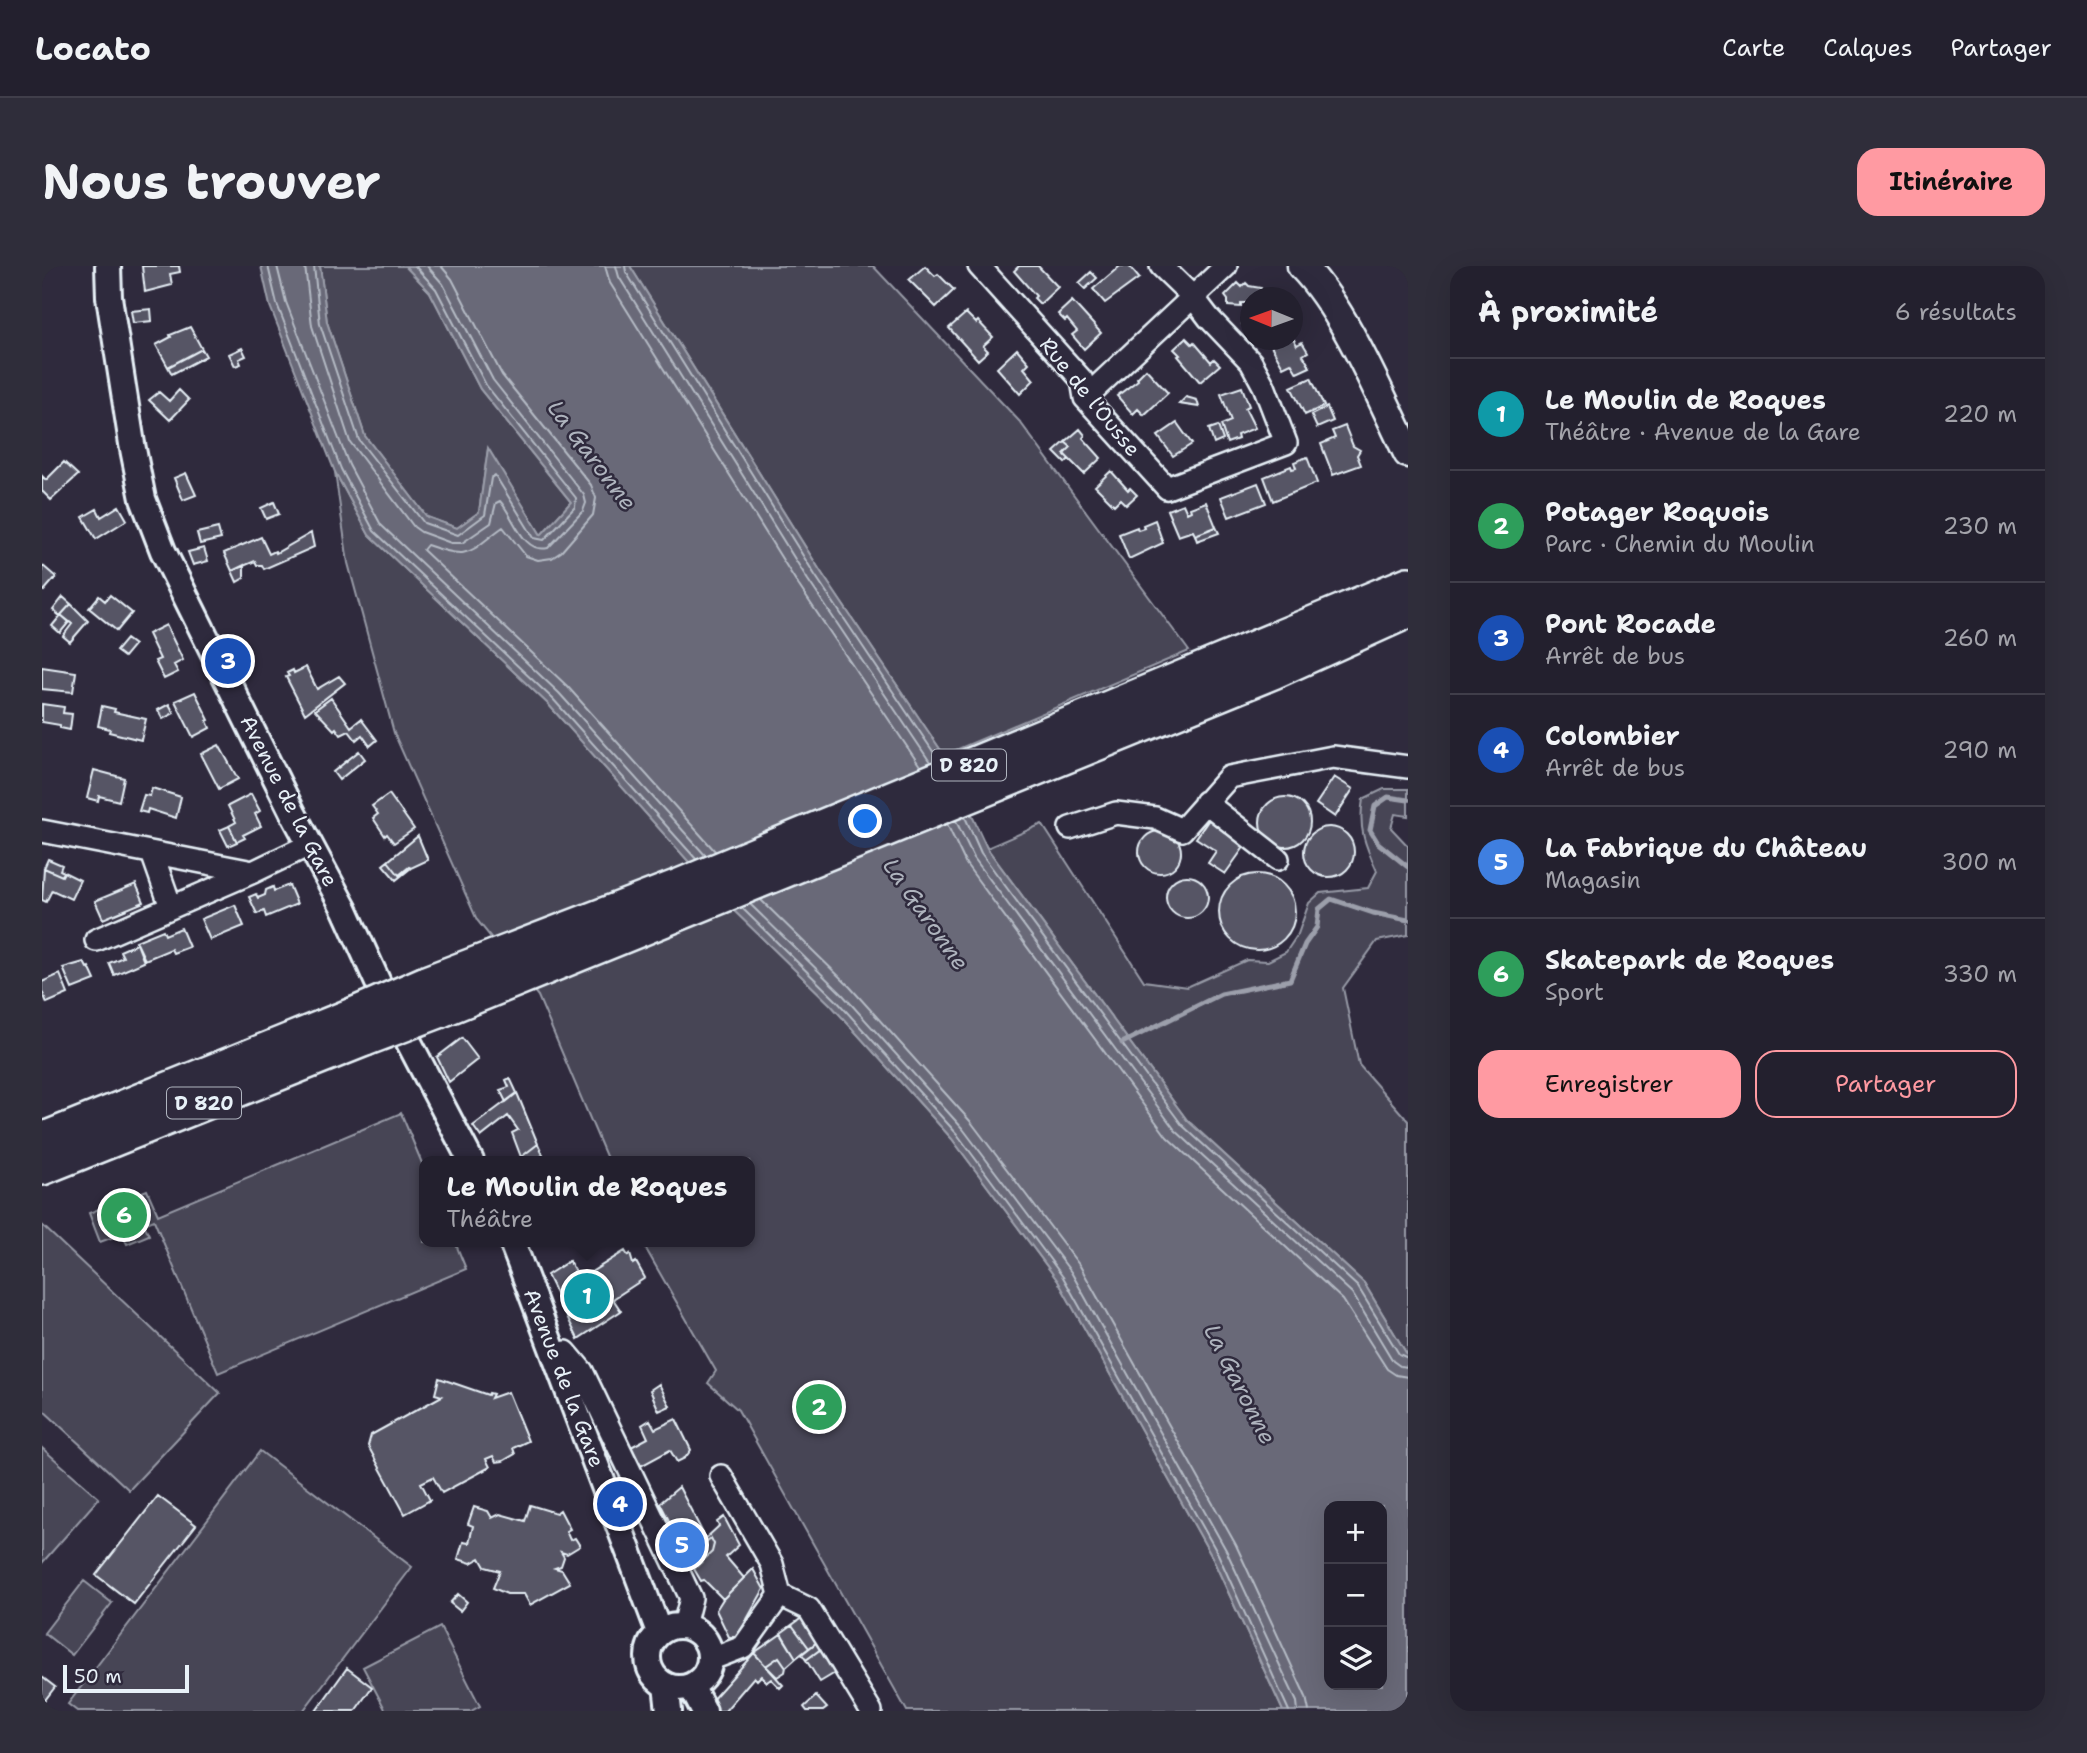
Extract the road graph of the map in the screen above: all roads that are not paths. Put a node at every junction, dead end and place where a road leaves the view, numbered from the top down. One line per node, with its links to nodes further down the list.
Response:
1 (108, 266): 16 (street, Avenue de la Gare)
2 (978, 266): 7 (street, Rue de l'Ousse)
3 (1161, 266): 6 (street, Rue de l'Ousse)
4 (1227, 266): 6 (street)
5 (1302, 266): 8 (main road)
6 (1193, 297): 7 (street); 7 (street, Rue de l'Ousse)
7 (1085, 398)
8 (1408, 453)
9 (1408, 584): 11 (highway, D 820)
10 (1408, 611): 11 (highway, D 820)
11 (1266, 658): 22 (highway, D 820, bridge)
12 (1408, 767): 13 (street)
13 (1205, 802): 14 (street); 18 (street)
14 (1070, 828)
15 (42, 831): 17 (street)
16 (311, 844): 19 (street); 24 (street, Avenue de la Gare)
17 (152, 853): 19 (street); 20 (street)
18 (1278, 859)
19 (253, 872): 20 (street)
20 (171, 907): 21 (street)
21 (96, 940)
22 (360, 1026): 23 (highway, D 820); 25 (highway, D 820)
23 (42, 1140)
24 (468, 1156)
25 (42, 1168)
26 (514, 1247): 27 (street, Avenue de la Gare)
27 (556, 1354): 30 (street); 31 (street, Avenue de la Gare)
28 (721, 1476): 29 (street)
29 (780, 1595): 32 (street); 36 (street)
30 (684, 1626): 31 (street); 32 (street)
31 (659, 1632): 33 (street)
32 (709, 1660): 33 (street)
33 (678, 1686): 34 (street); 35 (street)
34 (669, 1711)
35 (704, 1711)
36 (871, 1711)

